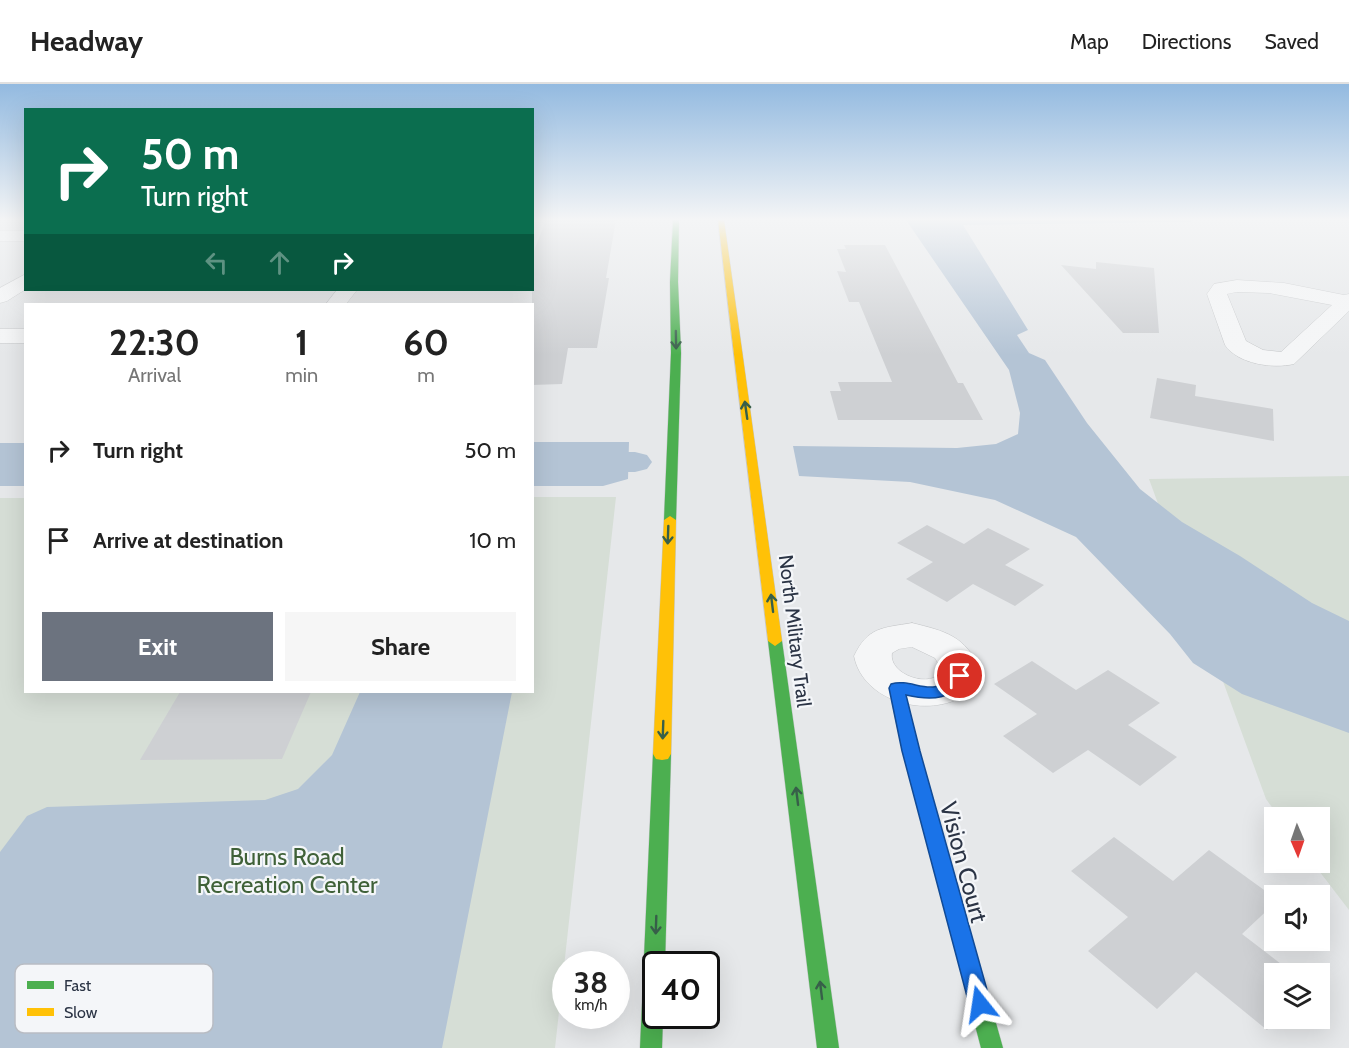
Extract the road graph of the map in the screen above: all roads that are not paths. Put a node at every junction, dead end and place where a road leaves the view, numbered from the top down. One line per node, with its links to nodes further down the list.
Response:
1 (675, 265): 11 (main road, one-way to 11)
2 (727, 265): 12 (main road, North Military Trail, one-way to 2)
3 (24, 281): 5 (street)
4 (346, 291): 7 (street)
5 (0, 297)
6 (1348, 301): 6 (street)
7 (337, 303)
8 (0, 336): 9 (street)
9 (24, 336)
10 (897, 688): 13 (main road, Vision Court)
11 (651, 1048)
12 (828, 1048)
13 (992, 1048)

